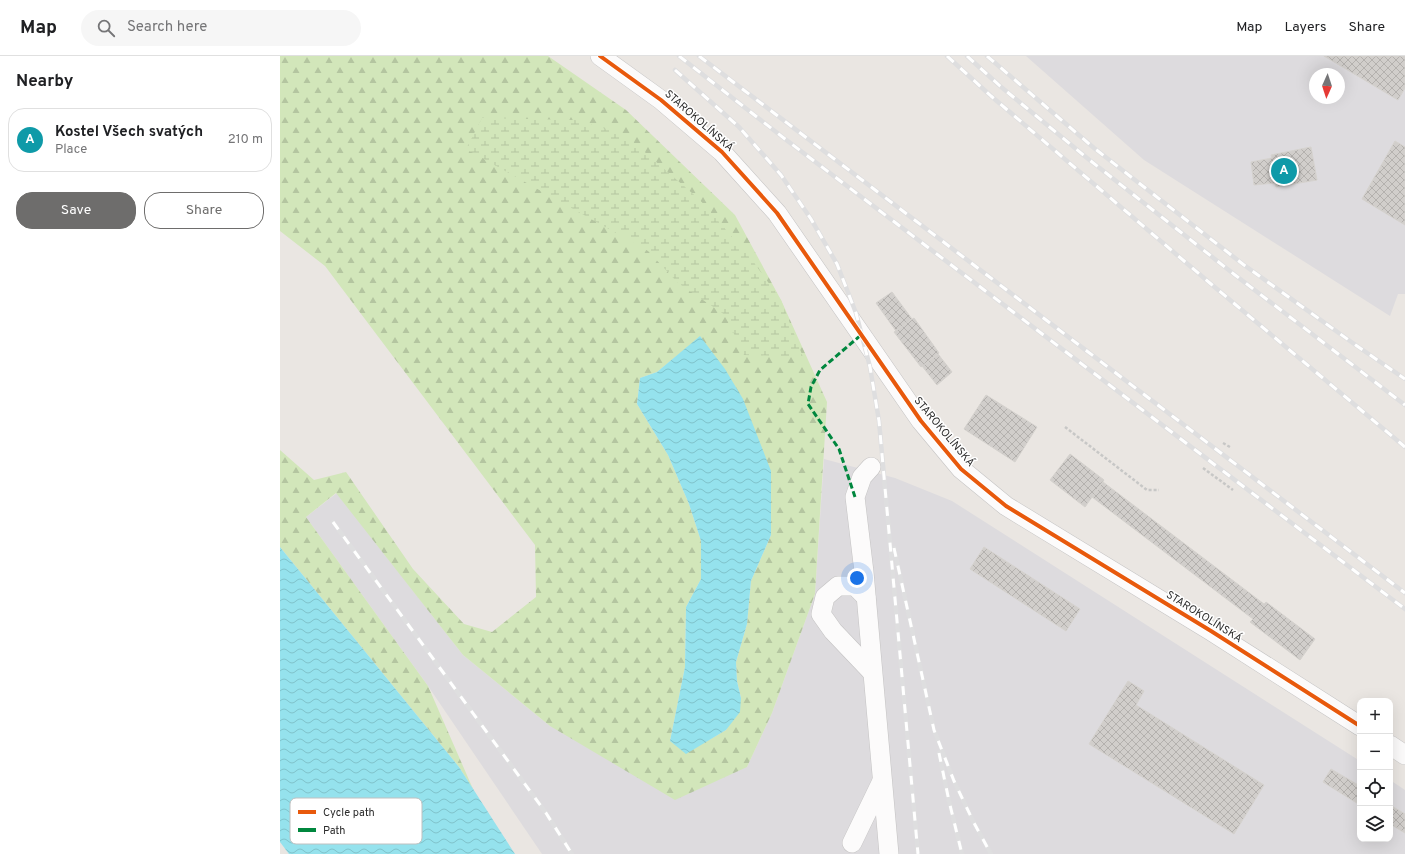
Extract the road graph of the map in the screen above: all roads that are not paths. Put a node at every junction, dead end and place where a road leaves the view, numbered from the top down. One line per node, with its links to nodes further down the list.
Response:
1 (600, 56): 5 (street, STAROKOLÍNSKÁ)
2 (871, 467): 3 (street)
3 (866, 596): 4 (street); 4 (street)
4 (872, 672): 8 (street)
5 (1357, 724)
6 (1393, 747): 7 (street)
7 (1405, 755)
8 (882, 780): 9 (street); 10 (street)
9 (852, 843)
10 (888, 854)

